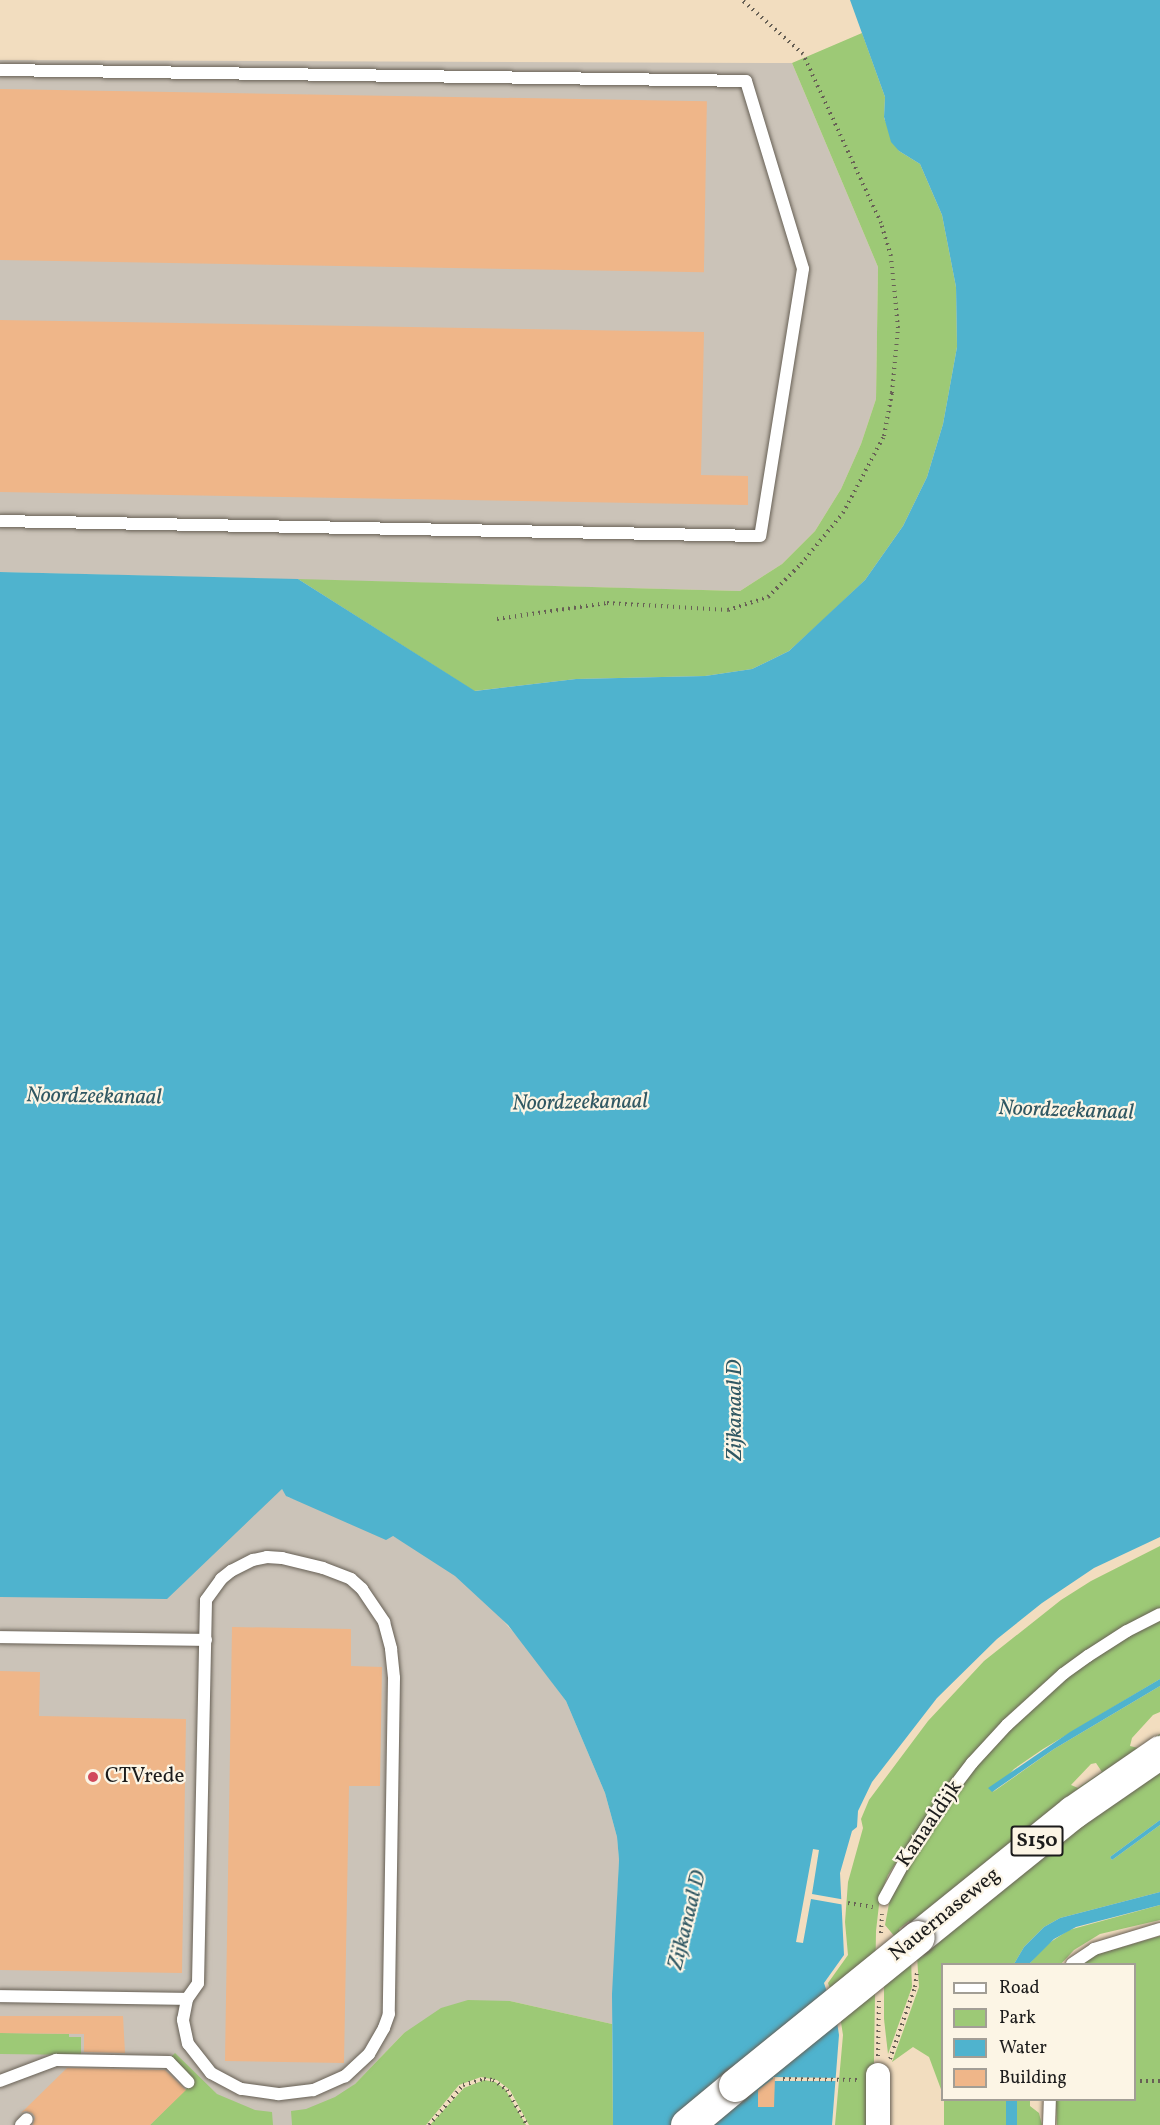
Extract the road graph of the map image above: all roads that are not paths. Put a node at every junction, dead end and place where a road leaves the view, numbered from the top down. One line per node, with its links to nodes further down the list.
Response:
1 (0, 70): 2 (lane)
2 (0, 521)
3 (1160, 1614): 7 (lane, Kanaaldijk)
4 (0, 1636): 5 (lane)
5 (206, 1640): 11 (lane); 11 (lane)
6 (1160, 1752): 16 (main road, Nauernaseweg / S150, bridge)
7 (883, 1904)
8 (1160, 1929): 9 (lane)
9 (1075, 1963)
10 (0, 1996): 11 (lane)
11 (187, 1999)
12 (875, 2073): 17 (street)
13 (0, 2081): 14 (lane)
14 (188, 2082)
15 (1050, 2101): 18 (lane)
16 (687, 2125)
17 (878, 2125)
18 (1049, 2125)

